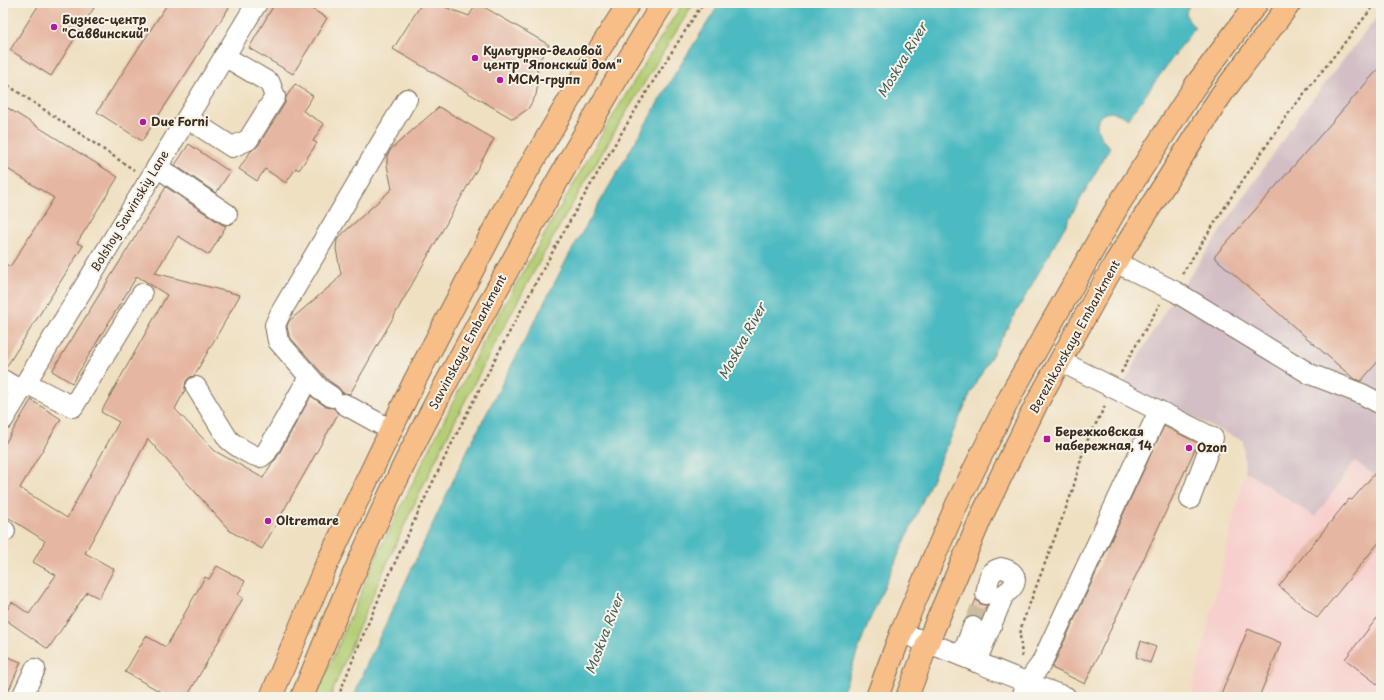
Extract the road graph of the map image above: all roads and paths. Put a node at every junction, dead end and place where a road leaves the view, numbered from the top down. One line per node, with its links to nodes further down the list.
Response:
1 (256, 3): 8 (street, Bolshoy Savvinskiy Lane)
2 (629, 3): 26 (main road)
3 (663, 3): 37 (main road, Savvinskaya Embankment)
4 (703, 3): 38 (path)
5 (1257, 3): 30 (main road)
6 (1290, 3): 15 (main road, Berezhkovskaya Embankment)
7 (1376, 3): 16 (path)
8 (224, 56): 11 (street, Bolshoy Savvinskiy Lane); 11 (street)
9 (3, 82): 13 (path)
10 (408, 99): 19 (street)
11 (187, 118): 12 (street, Bolshoy Savvinskiy Lane)
12 (157, 167): 14 (street); 23 (street, Bolshoy Savvinskiy Lane)
13 (135, 171)
14 (226, 214)
15 (1115, 263): 16 (street); 18 (main road, Berezhkovskaya Embankment)
16 (1171, 290): 22 (path); 24 (street)
17 (142, 294): 23 (street)
18 (1060, 361): 22 (street); 31 (main road, Berezhkovskaya Embankment)
19 (309, 377): 21 (street); 26 (street)
20 (3, 380): 23 (street)
21 (196, 387)
22 (1114, 388): 25 (street); 34 (path)
23 (13, 401)
24 (1381, 404)
25 (1159, 411): 27 (street); 34 (street)
26 (391, 430): 36 (main road)
27 (1190, 499)
28 (986, 594): 32 (street)
29 (973, 627): 32 (street)
30 (901, 633): 31 (street); 39 (main road)
31 (928, 642): 32 (street); 40 (main road, Berezhkovskaya Embankment)
32 (969, 659): 34 (street)
33 (35, 669): 35 (street)
34 (1025, 690): 41 (street)
35 (22, 697)
36 (270, 697)
37 (302, 697)
38 (338, 697)
39 (877, 697)
40 (907, 697)
41 (1066, 697)

